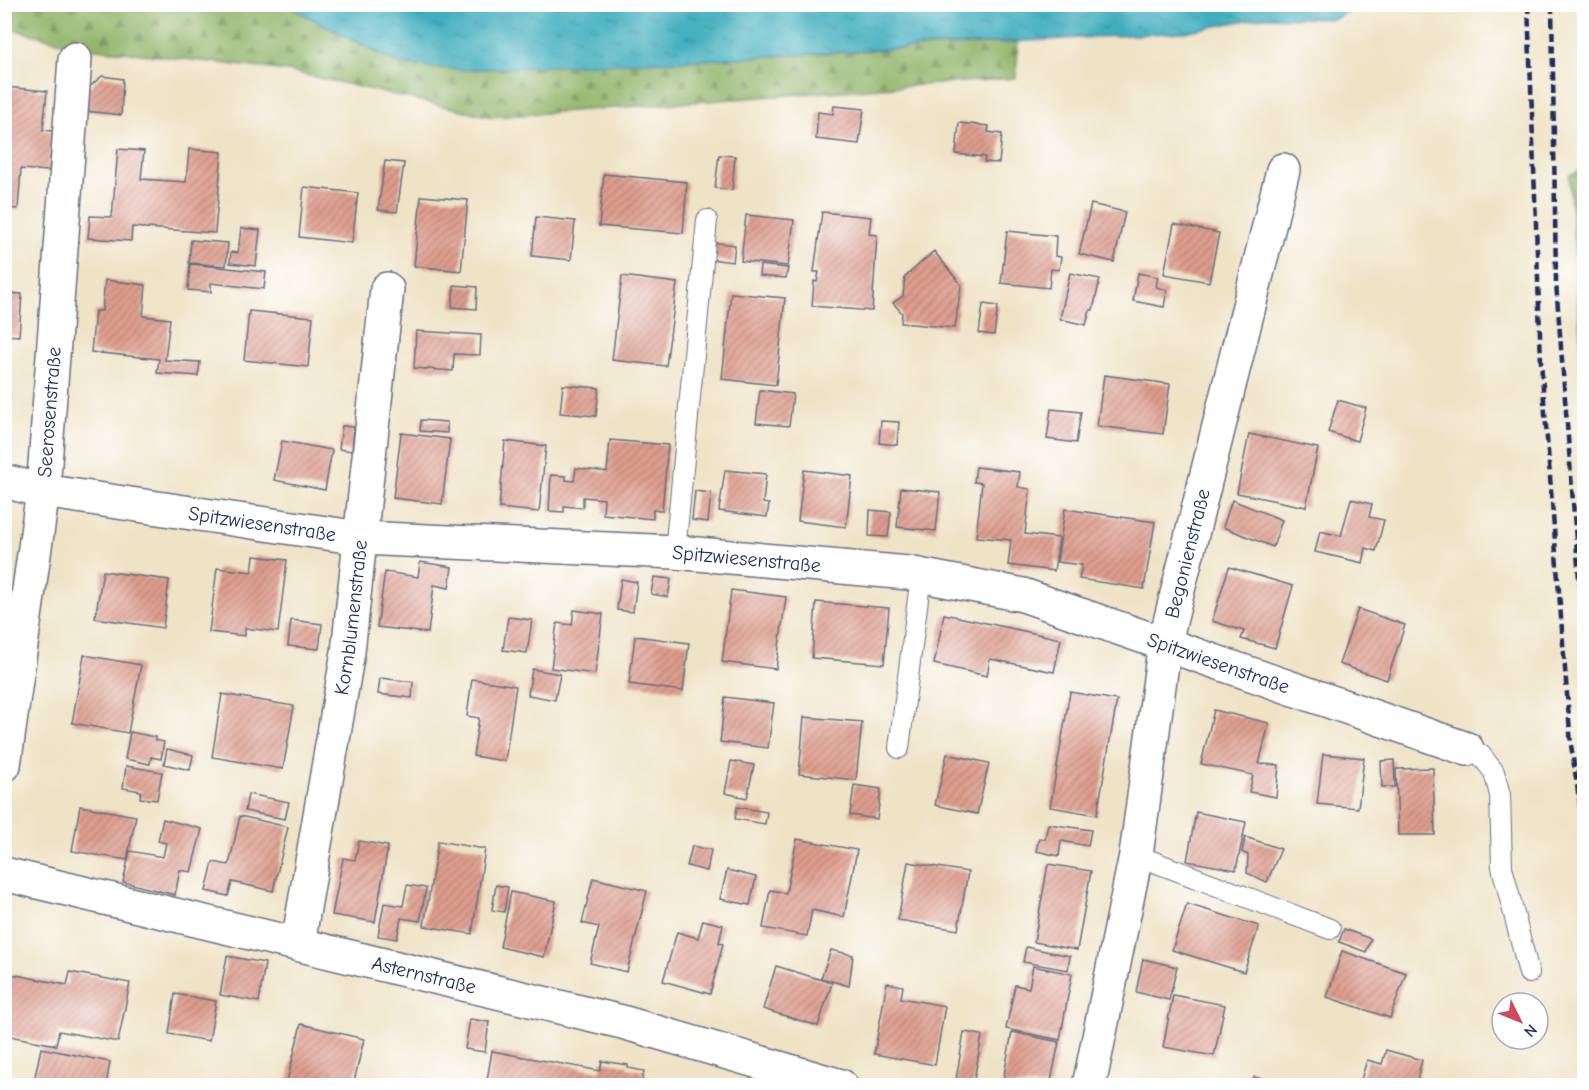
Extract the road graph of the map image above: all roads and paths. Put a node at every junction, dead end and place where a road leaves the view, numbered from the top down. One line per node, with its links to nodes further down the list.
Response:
1 (75, 59): 6 (street, Seerosenstraße)
2 (1283, 170): 10 (street, Begonienstraße)
3 (707, 220): 8 (lane)
4 (387, 289): 7 (street, Kornblumenstraße)
5 (4, 481): 6 (street, Spitzwiesenstraße)
6 (43, 491): 7 (street, Spitzwiesenstraße); 13 (street, Seerosenstraße)
7 (360, 538): 8 (street, Spitzwiesenstraße); 17 (street, Kornblumenstraße)
8 (675, 552): 9 (street, Spitzwiesenstraße)
9 (921, 575): 10 (street, Spitzwiesenstraße); 11 (lane)
10 (1165, 642): 12 (street, Spitzwiesenstraße); 14 (street, Begonienstraße)
11 (899, 748)
12 (1467, 749): 18 (lane)
13 (4, 765)
14 (1136, 855): 16 (lane); 20 (street, Begonienstraße)
15 (4, 874): 17 (street, Asternstraße)
16 (1330, 929)
17 (298, 943): 19 (street, Asternstraße)
18 (1529, 973)
19 (842, 1086)
20 (1089, 1086)

